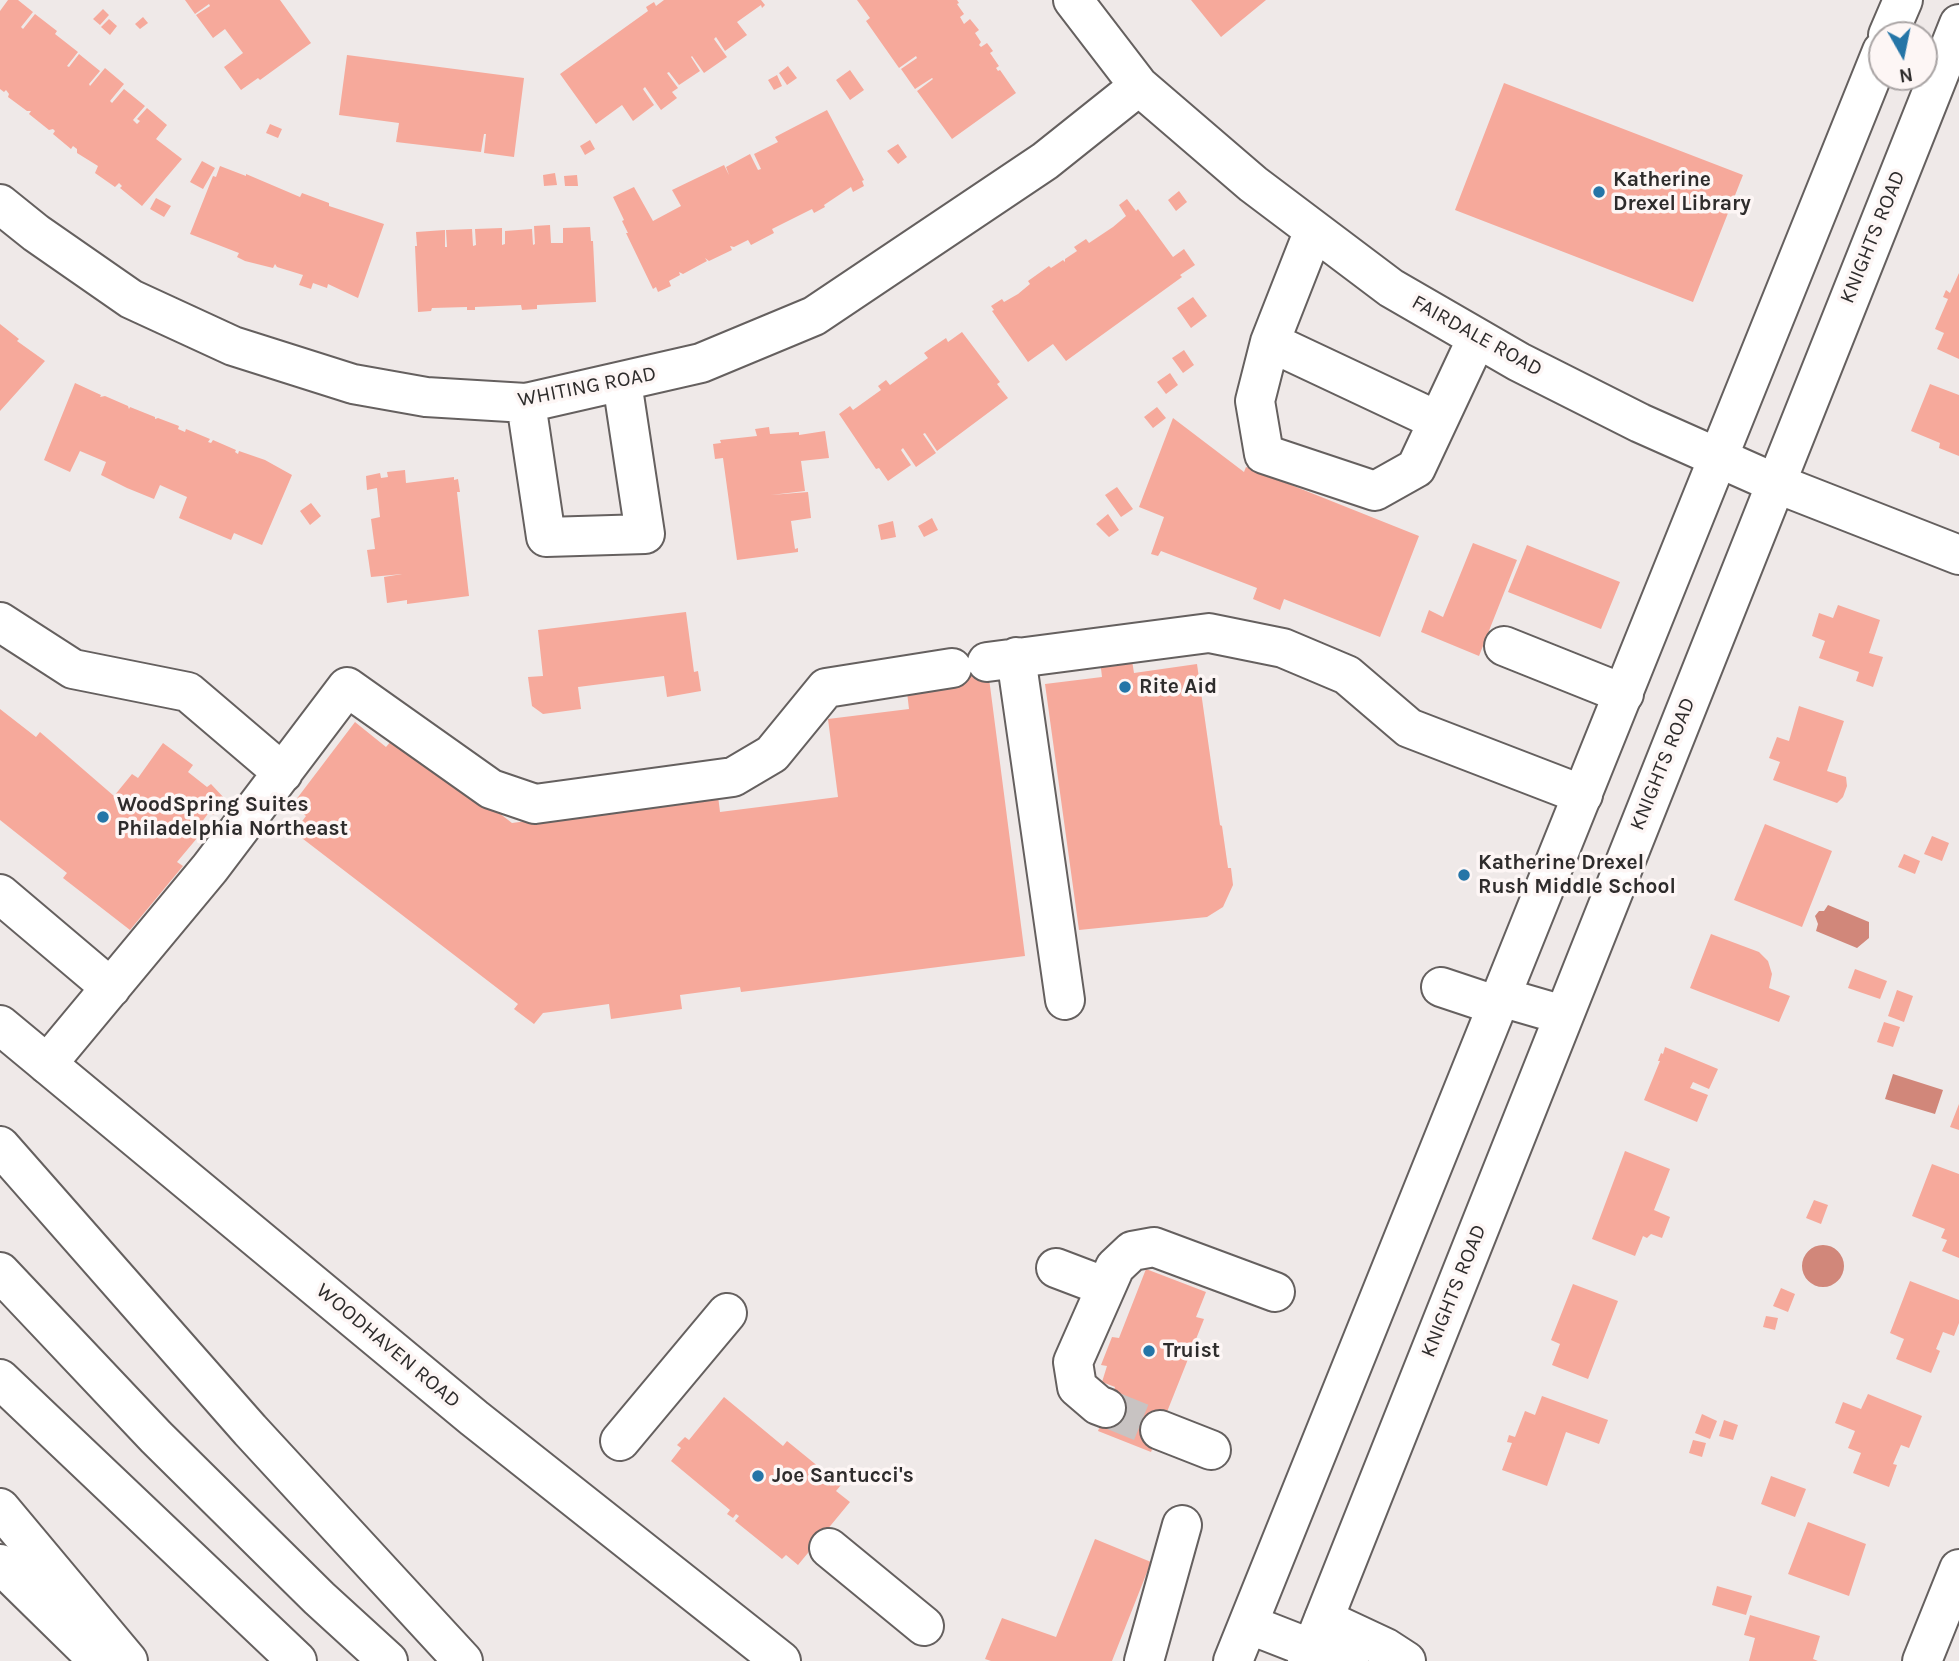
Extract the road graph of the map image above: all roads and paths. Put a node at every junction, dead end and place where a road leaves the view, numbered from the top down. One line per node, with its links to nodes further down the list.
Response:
1 (1073, 0): 5 (main road, FAIRDALE ROAD)
2 (1903, 0): 3 (main road)
3 (1894, 21)
4 (1955, 47): 15 (main road, KNIGHTS ROAD)
5 (1139, 86): 8 (main road, FAIRDALE ROAD); 11 (main road, WHITING ROAD)
6 (1868, 86): 14 (main road)
7 (0, 204): 12 (main road, WHITING ROAD)
8 (1314, 230): 9 (main road, FAIRDALE ROAD); 10 (main road)
9 (1477, 338): 13 (main road); 14 (main road, FAIRDALE ROAD)
10 (1270, 342): 13 (main road); 13 (main road)
11 (622, 382): 12 (main road, WHITING ROAD); 12 (main road)
12 (526, 403)
13 (1438, 421)
14 (1719, 458): 15 (main road, FAIRDALE ROAD); 20 (main road)
15 (1775, 483): 16 (main road, FAIRDALE ROAD); 28 (main road, KNIGHTS ROAD)
16 (1959, 555)
17 (0, 622): 21 (main road)
18 (1504, 646): 20 (main road)
19 (985, 662): 21 (main road); 22 (main road); 26 (main road)
20 (1624, 694): 22 (main road)
21 (283, 773): 25 (main road)
22 (1583, 795): 27 (main road)
23 (0, 894): 25 (main road)
24 (1441, 987): 27 (main road)
25 (111, 988): 30 (main road)
26 (1065, 1000)
27 (1500, 1001): 28 (main road); 47 (main road)
28 (1563, 1015): 49 (main road, KNIGHTS ROAD)
29 (0, 1025): 30 (main road, WOODHAVEN ROAD)
30 (47, 1064): 55 (main road, WOODHAVEN ROAD)
31 (0, 1146): 54 (main road)
32 (1056, 1268): 34 (main road)
33 (0, 1272): 53 (main road)
34 (1106, 1287): 35 (main road); 38 (main road)
35 (1275, 1292)
36 (727, 1313): 40 (main road)
37 (0, 1379): 52 (main road)
38 (1106, 1408)
39 (1160, 1430): 41 (main road)
40 (620, 1441)
41 (1211, 1450)
42 (0, 1508): 51 (main road)
43 (1182, 1525): 56 (main road)
44 (829, 1548): 48 (main road)
45 (0, 1564): 50 (main road)
46 (1959, 1569): 60 (main road)
47 (1248, 1623): 49 (main road); 57 (main road)
48 (924, 1626)
49 (1314, 1643): 58 (main road); 59 (main road)
50 (99, 1661)
51 (128, 1661)
52 (297, 1661)
53 (388, 1661)
54 (463, 1661)
55 (781, 1661)
56 (1144, 1661)
57 (1233, 1661)
58 (1349, 1661)
59 (1406, 1661)
60 (1922, 1661)

